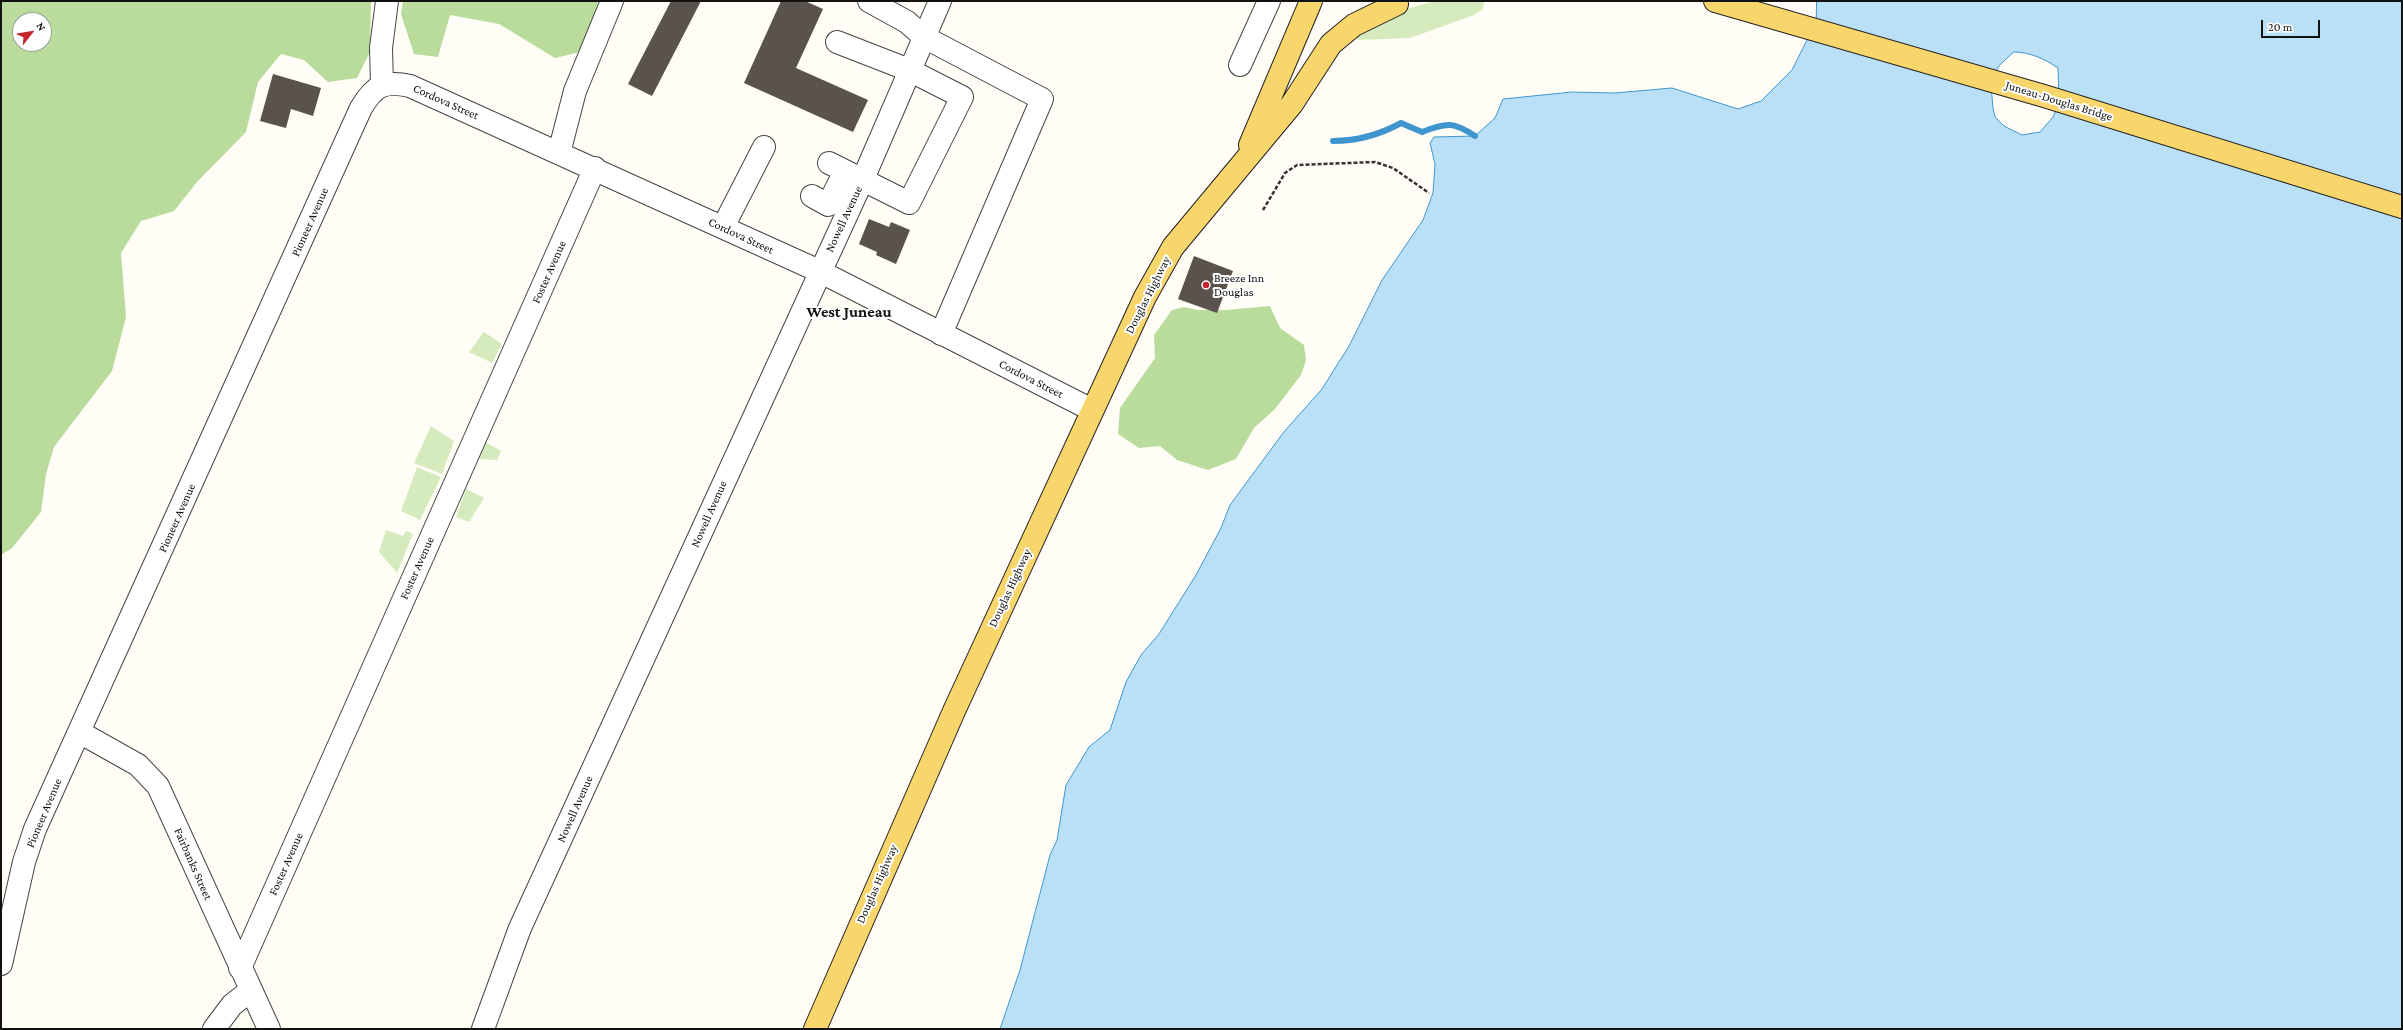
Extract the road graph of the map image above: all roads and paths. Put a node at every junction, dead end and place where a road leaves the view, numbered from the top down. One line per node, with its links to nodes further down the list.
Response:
1 (387, 1): 13 (street)
2 (612, 1): 15 (street)
3 (870, 1): 9 (street)
4 (940, 1): 9 (street, Nowell Avenue)
5 (1269, 1): 11 (street)
6 (1311, 1): 17 (main road)
7 (1715, 1): 21 (main road, Juneau-Douglas Bridge)
8 (1396, 2): 17 (main road, Douglas Highway)
9 (924, 36): 12 (street, Nowell Avenue); 25 (street)
10 (837, 42): 12 (street)
11 (1240, 65)
12 (909, 70): 18 (street, Nowell Avenue); 18 (street)
13 (382, 85): 15 (street, Cordova Street); 27 (street, Pioneer Avenue)
14 (764, 148): 23 (street)
15 (559, 153): 16 (street, Cordova Street)
16 (595, 168): 23 (street, Cordova Street); 29 (street, Foster Avenue)
17 (1240, 168): 26 (main road, Douglas Highway)
18 (845, 171): 20 (street); 24 (street, Nowell Avenue)
19 (1429, 193): 22 (path)
20 (812, 196)
21 (2402, 207)
22 (1263, 210)
23 (723, 227): 24 (street, Cordova Street)
24 (819, 271): 25 (street, Cordova Street); 33 (street, Nowell Avenue)
25 (941, 334): 26 (street, Cordova Street)
26 (1092, 410): 34 (main road, Douglas Highway)
27 (80, 733): 28 (street, Pioneer Avenue); 29 (street, Fairbanks Street)
28 (1, 964)
29 (240, 968): 30 (street, Fairbanks Street)
30 (251, 990): 31 (street); 32 (street, Fairbanks Street)
31 (214, 1029)
32 (269, 1029)
33 (482, 1029)
34 (815, 1029)

